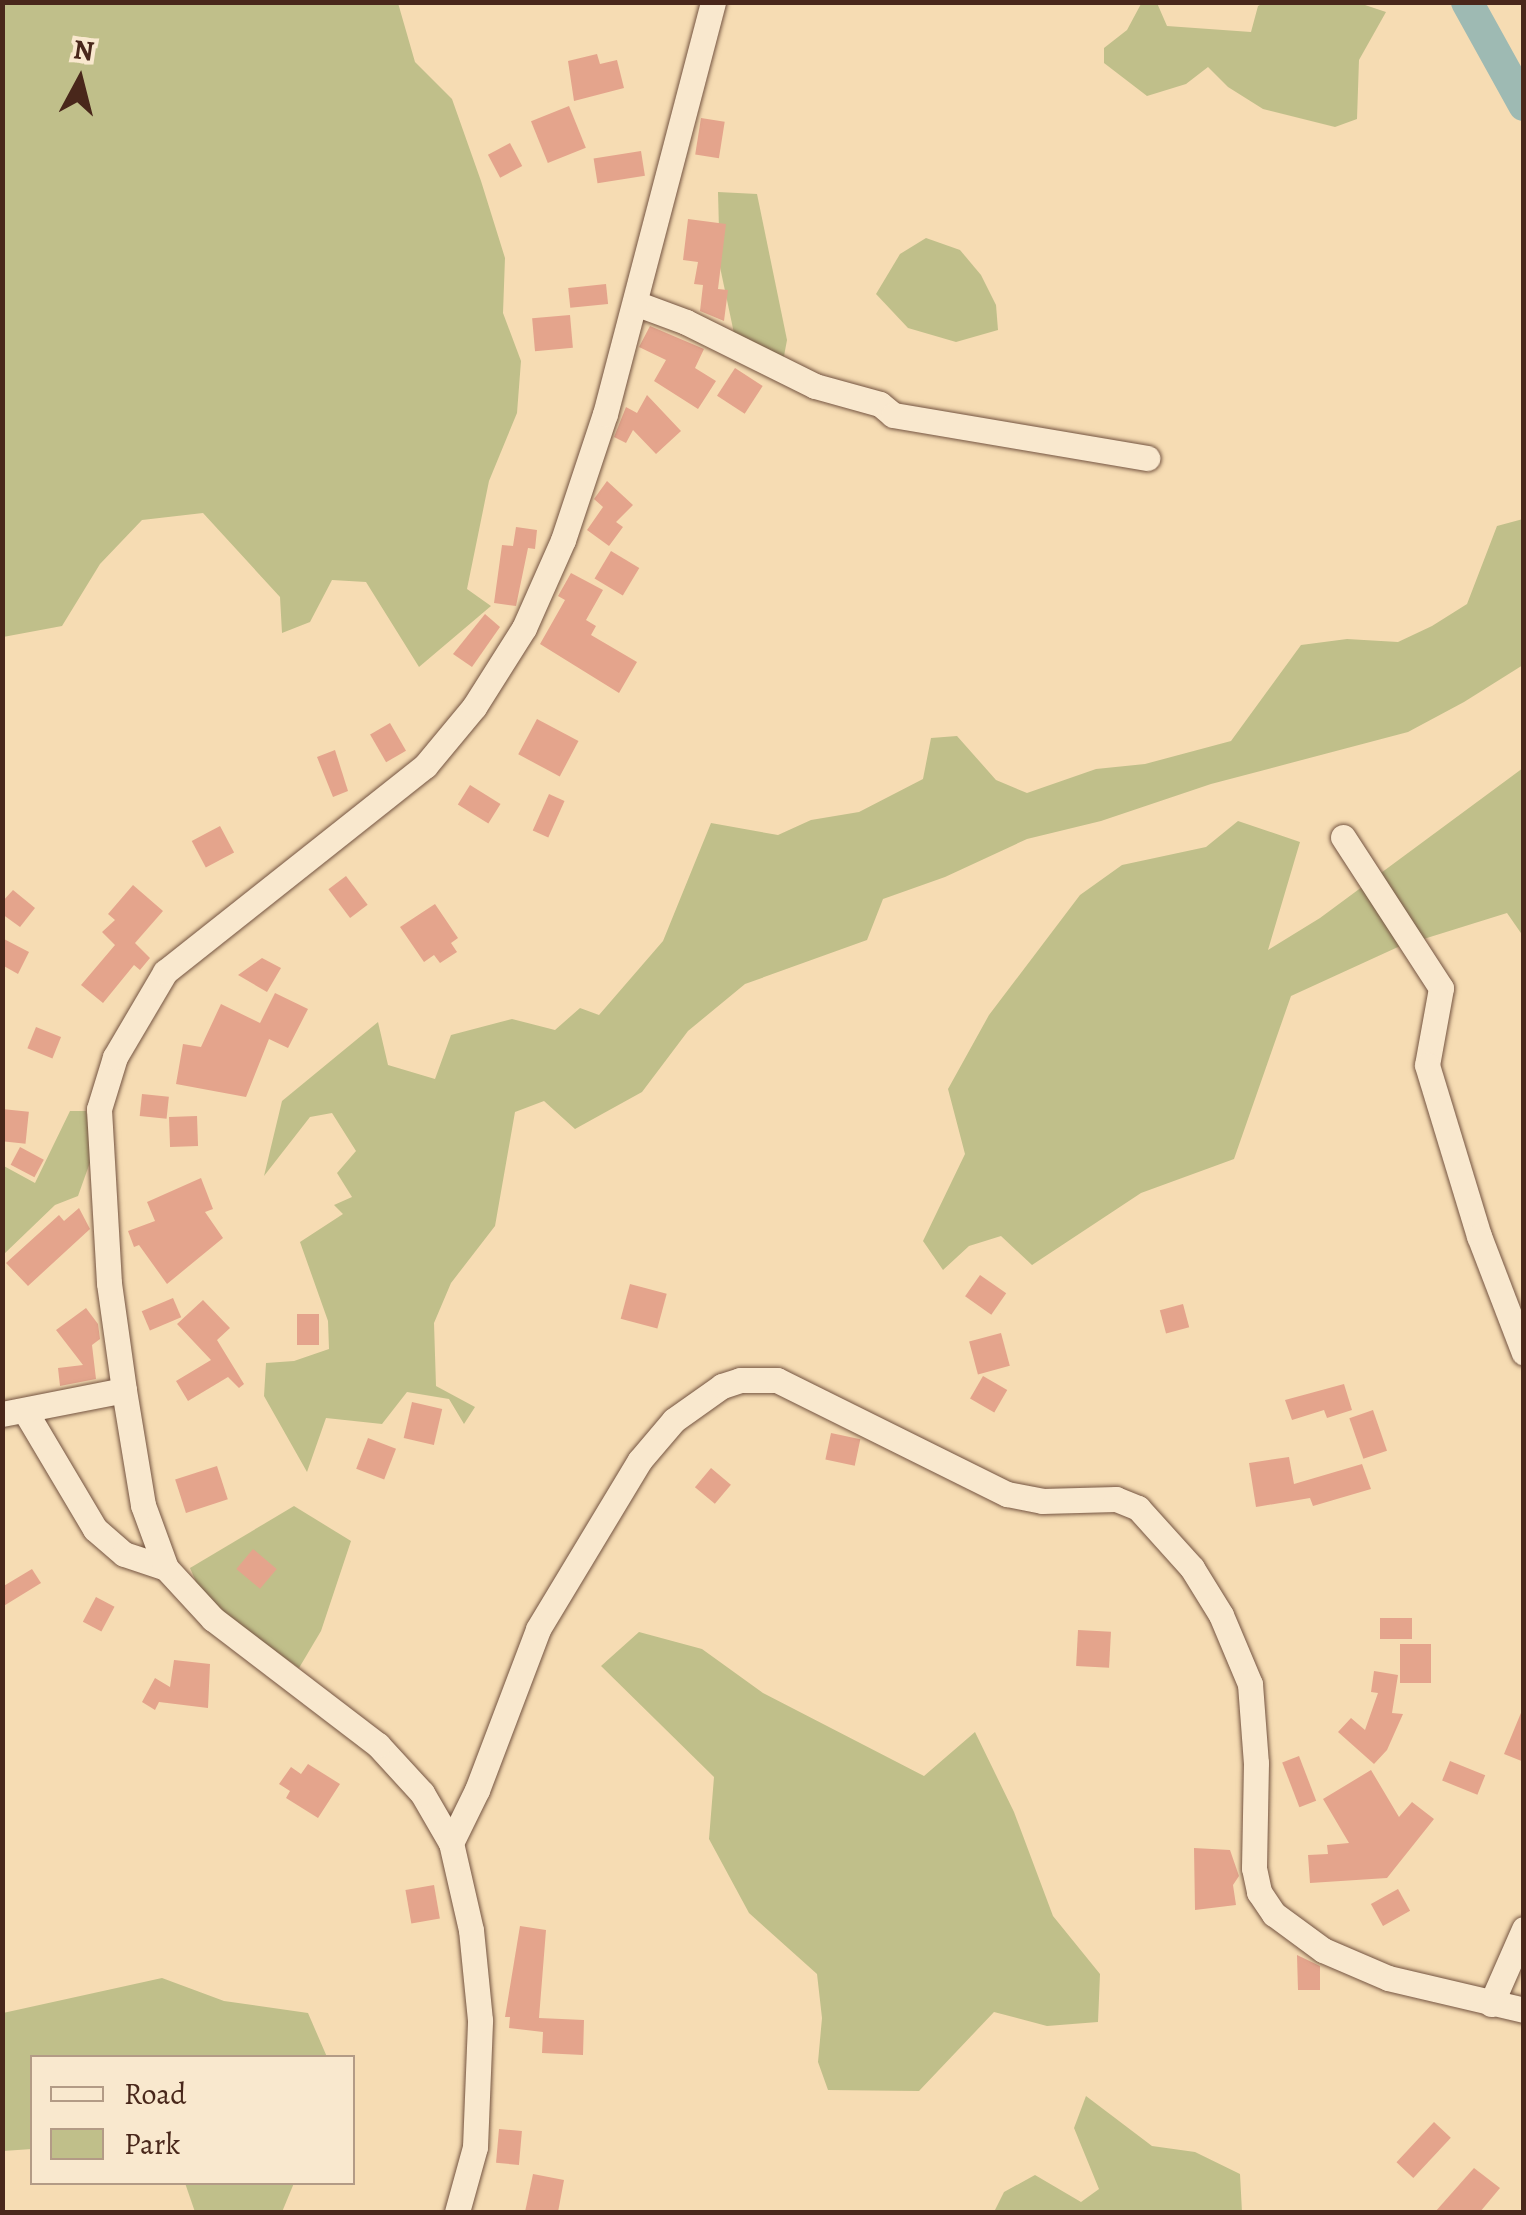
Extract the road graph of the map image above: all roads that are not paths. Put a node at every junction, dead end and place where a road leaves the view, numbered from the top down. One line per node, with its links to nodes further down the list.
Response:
1 (713, 2): 2 (street)
2 (635, 303): 3 (street); 6 (street)
3 (1148, 458)
4 (1343, 837): 5 (street)
5 (1524, 1353)
6 (124, 1390): 7 (street); 8 (street)
7 (14, 1412): 8 (street)
8 (166, 1568): 9 (street)
9 (451, 1843): 11 (street); 13 (street)
10 (1524, 1929): 11 (street)
11 (1491, 2004): 12 (street)
12 (1524, 2010)
13 (457, 2212)

